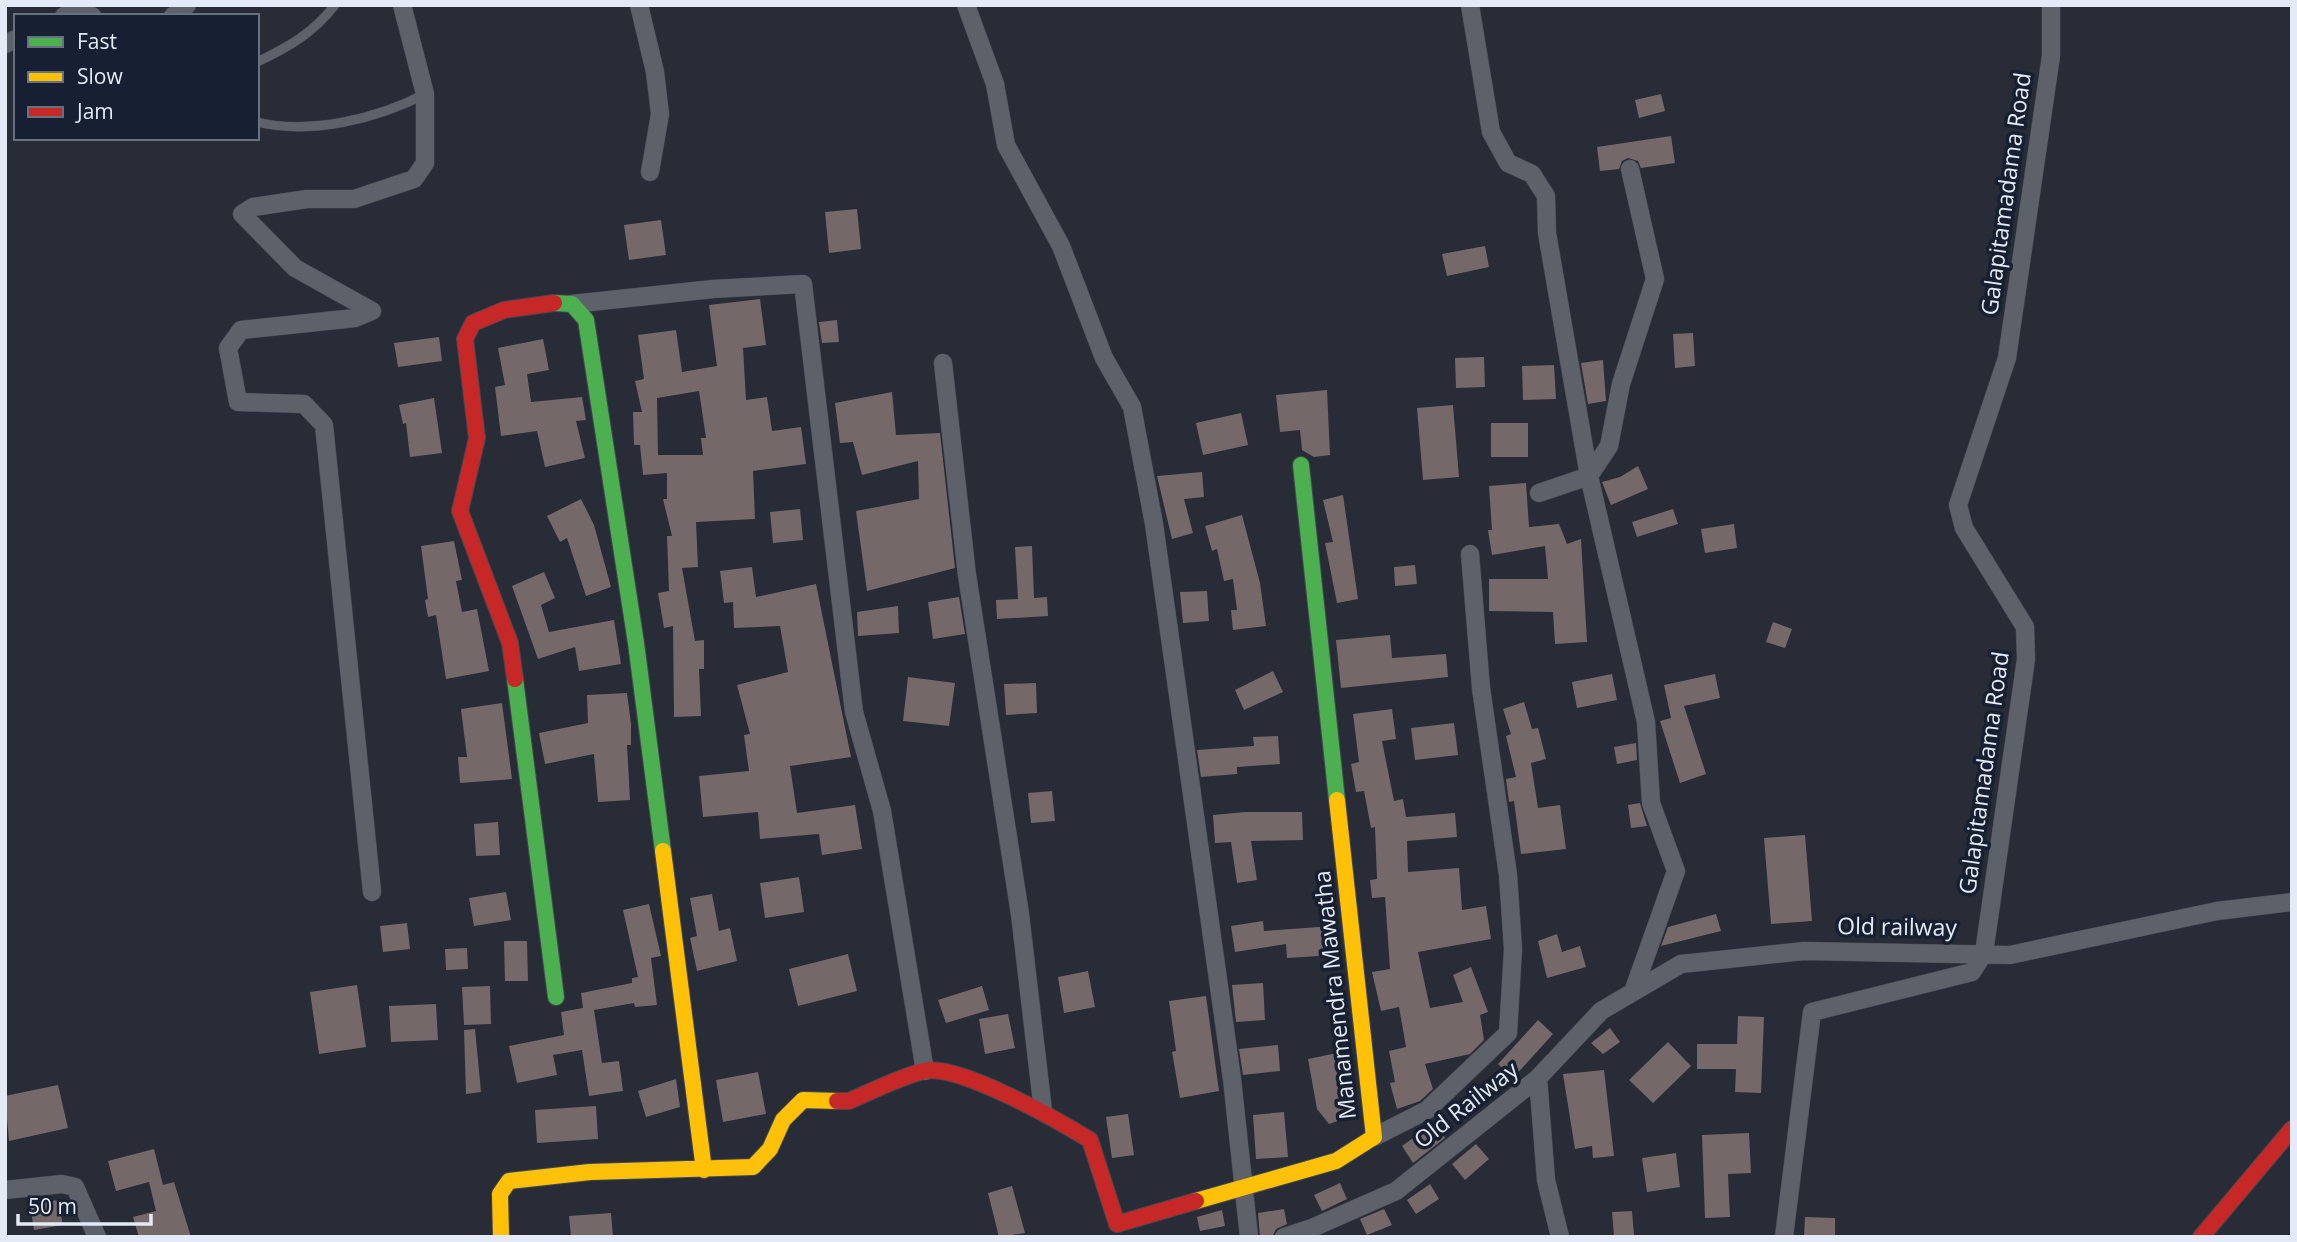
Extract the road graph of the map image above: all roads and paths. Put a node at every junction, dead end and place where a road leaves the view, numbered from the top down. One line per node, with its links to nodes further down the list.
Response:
1 (335, 5): 9 (lane)
2 (402, 5): 10 (street)
3 (639, 5): 13 (street)
4 (966, 5): 31 (street)
5 (1470, 5): 17 (street)
6 (2051, 5): 22 (street, Galapitamadama Road)
7 (68, 14): 8 (street)
8 (85, 14)
9 (259, 61)
10 (425, 94): 11 (lane); 20 (street)
11 (259, 122)
12 (1630, 169): 17 (street)
13 (650, 172)
14 (572, 304): 24 (main road); 25 (street); 30 (main road)
15 (943, 363): 27 (street)
16 (1301, 465): 29 (main road, Manamendra Mawatha)
17 (1589, 477): 18 (street); 23 (street)
18 (1539, 493)
19 (1470, 555): 29 (street)
20 (372, 892)
21 (2292, 902): 22 (street, Old railway)
22 (1984, 953): 23 (street, Old railway); 38 (street)
23 (1633, 992): 26 (street, Old railway)
24 (556, 997)
25 (925, 1071): 27 (main road, Manamendra Mawatha); 30 (main road)
26 (1538, 1078): 36 (street, Old Railway); 37 (street, Old Railway)
27 (1043, 1111): 31 (main road, Manamendra Mawatha)
28 (2292, 1129): 39 (main road)
29 (1374, 1137): 31 (main road, Manamendra Mawatha)
30 (704, 1170): 34 (main road)
31 (1243, 1185): 35 (street)
32 (5, 1190): 33 (street)
33 (97, 1237)
34 (501, 1237)
35 (1249, 1237)
36 (1284, 1237)
37 (1560, 1237)
38 (1784, 1237)
39 (2200, 1237)

